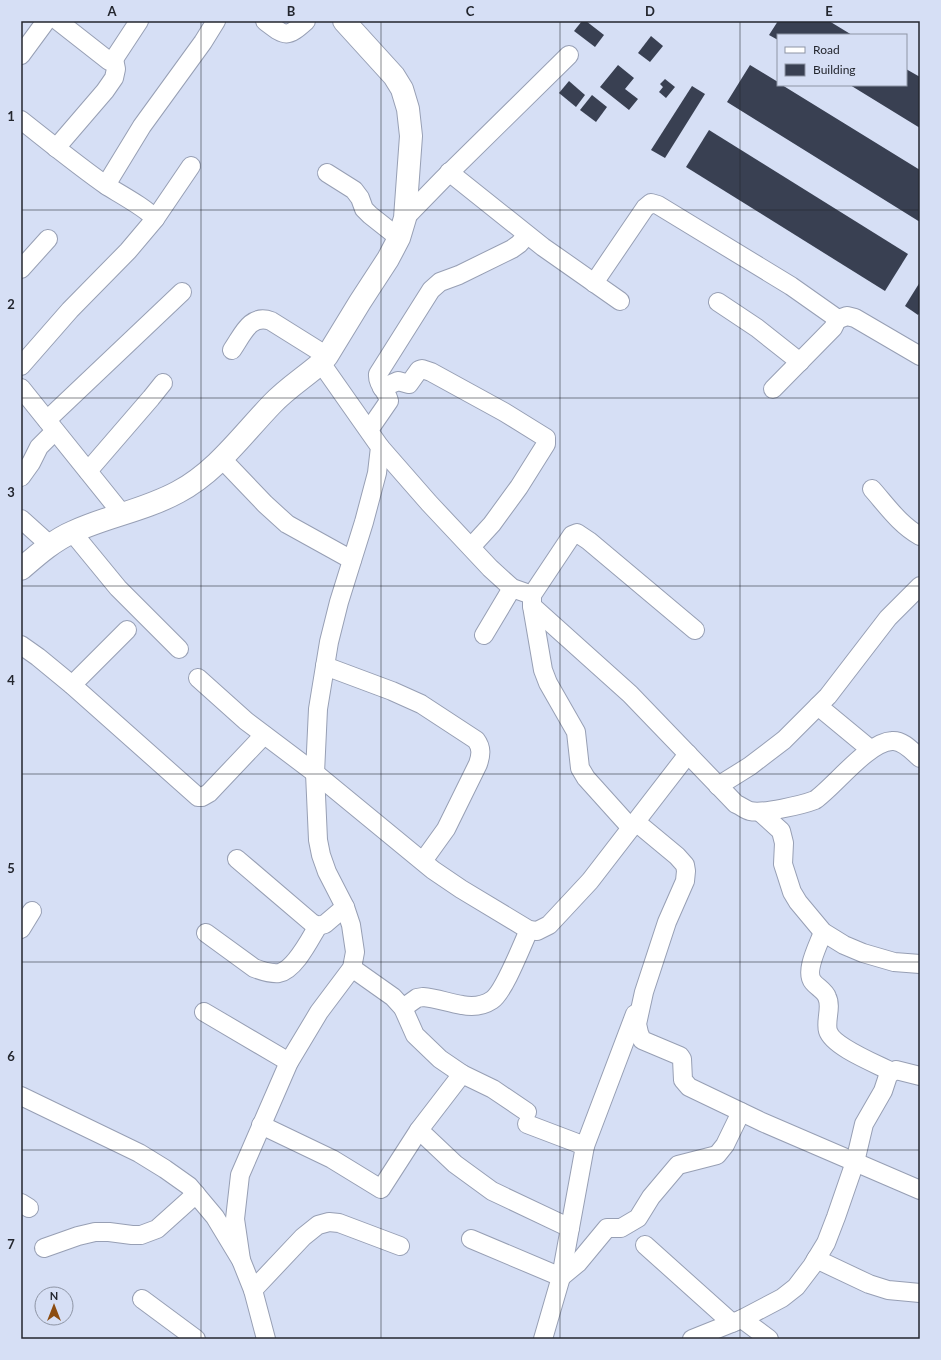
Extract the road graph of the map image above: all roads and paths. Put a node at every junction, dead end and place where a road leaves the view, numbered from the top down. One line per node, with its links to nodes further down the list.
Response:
1 (46, 21): 8 (street)
2 (58, 21): 10 (street)
3 (139, 21): 10 (street)
4 (216, 21): 16 (street)
5 (265, 21): 6 (street)
6 (306, 21)
7 (344, 21): 18 (main road)
8 (21, 55)
9 (569, 55): 14 (street)
10 (114, 59): 12 (street)
11 (21, 120): 12 (street)
12 (56, 148): 16 (street)
13 (191, 166): 17 (street)
14 (449, 172): 18 (street); 19 (street)
15 (327, 173): 18 (street)
16 (106, 185): 17 (street)
17 (155, 219): 31 (street)
18 (402, 228): 29 (main road)
19 (527, 235): 22 (street); 34 (street)
20 (48, 239): 21 (street)
21 (21, 269)
22 (594, 283): 24 (street); 26 (street)
23 (182, 292): 36 (street)
24 (620, 301)
25 (718, 302): 30 (street)
26 (836, 320): 28 (street); 30 (street)
27 (232, 350): 29 (street)
28 (920, 356)
29 (324, 360): 37 (street); 39 (main road)
30 (800, 362): 35 (street)
31 (21, 366)
32 (163, 382): 40 (street)
33 (21, 388): 36 (street)
34 (382, 388): 37 (street); 48 (street)
35 (773, 389)
36 (51, 426): 40 (street); 41 (street)
37 (369, 430): 38 (street)
38 (380, 448): 48 (street); 49 (street)
39 (222, 459): 43 (main road); 49 (street)
40 (88, 471): 43 (street)
41 (21, 477)
42 (872, 489): 46 (street)
43 (123, 515): 45 (main road)
44 (21, 519): 47 (street)
45 (72, 532): 47 (main road); 58 (street)
46 (920, 536)
47 (51, 546): 50 (main road)
48 (471, 547): 52 (street)
49 (352, 560): 59 (street)
50 (21, 569)
51 (920, 586): 62 (street)
52 (512, 588): 53 (street); 56 (street)
53 (532, 601): 55 (street); 66 (street); 70 (street)
54 (126, 630): 61 (street)
55 (695, 630)
56 (484, 635)
57 (21, 645): 61 (street)
58 (179, 649)
59 (325, 666): 67 (street); 72 (street)
60 (198, 678): 63 (street)
61 (72, 685): 63 (street)
62 (818, 706): 65 (street); 68 (street)
63 (264, 735): 67 (street)
64 (916, 747): 65 (street)
65 (870, 749): 69 (street)
66 (688, 754): 68 (street); 70 (street)
67 (315, 773): 72 (street); 73 (street)
68 (718, 786): 69 (street)
69 (760, 812): 78 (street)
70 (633, 825): 77 (street); 82 (street)
71 (237, 859): 75 (street)
72 (423, 861): 77 (street)
73 (345, 907): 75 (street); 81 (street)
74 (32, 911): 76 (street)
75 (318, 926): 79 (street)
76 (21, 929)
77 (529, 930): 83 (street)
78 (823, 932): 80 (street); 86 (street)
79 (206, 933)
80 (920, 964)
81 (352, 968): 83 (street); 85 (street)
82 (644, 992): 90 (street); 93 (street)
83 (403, 1008): 87 (street)
84 (204, 1012): 85 (street)
85 (289, 1062): 91 (street)
86 (892, 1072): 88 (street); 94 (street)
87 (462, 1074): 92 (street); 93 (street)
88 (920, 1076)
89 (21, 1096): 96 (street)
90 (741, 1112): 94 (street); 104 (street)
91 (261, 1125): 92 (street); 103 (street)
92 (419, 1130): 97 (street)
93 (585, 1146): 97 (street)
94 (855, 1162): 95 (street); 102 (street)
95 (920, 1190)
96 (196, 1194): 101 (street); 103 (street)
97 (570, 1228): 104 (street)
98 (471, 1240): 104 (street)
99 (645, 1245): 108 (street)
100 (400, 1246): 105 (street)
101 (44, 1248)
102 (816, 1259): 106 (street); 108 (street)
103 (241, 1260): 105 (street)
104 (561, 1277): 111 (street)
105 (253, 1290): 110 (street)
106 (920, 1293)
107 (142, 1299): 109 (street)
108 (737, 1321): 112 (street); 113 (street)
109 (196, 1339)
110 (266, 1339)
111 (543, 1339)
112 (692, 1339)
113 (769, 1339)

